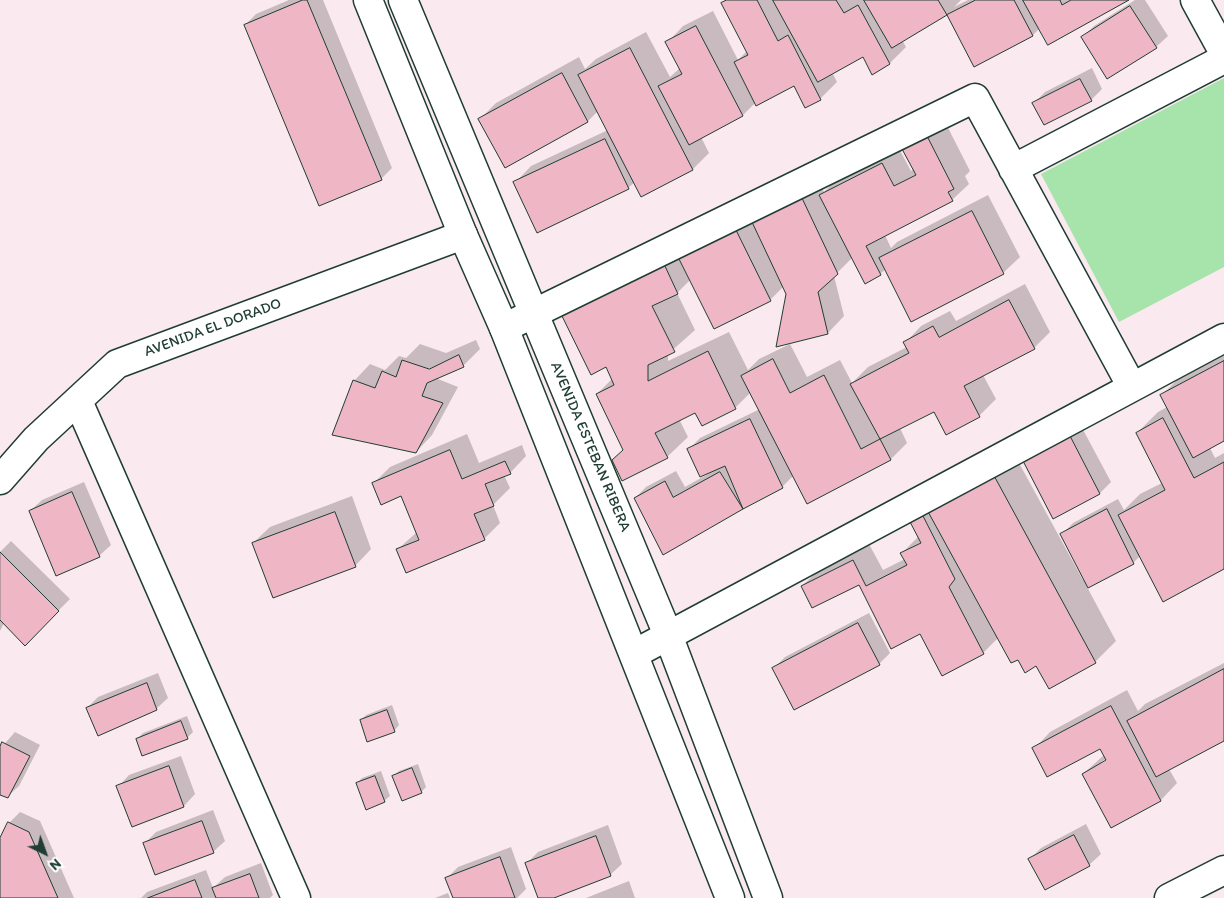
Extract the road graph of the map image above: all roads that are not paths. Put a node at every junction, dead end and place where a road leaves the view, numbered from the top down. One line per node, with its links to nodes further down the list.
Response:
1 (368, 0): 7 (street)
2 (404, 0): 8 (street, AVENIDA ESTEBAN RIBERA)
3 (1196, 0): 4 (street)
4 (1224, 53)
5 (1224, 59): 6 (street)
6 (1013, 169): 8 (street); 11 (street)
7 (463, 235): 9 (street); 12 (street, AVENIDA EL DORADO)
8 (534, 313): 9 (street); 14 (street, AVENIDA ESTEBAN RIBERA)
9 (504, 328): 15 (street)
10 (1224, 338): 11 (street)
11 (1132, 387): 14 (street)
12 (78, 401): 13 (street, AVENIDA EL DORADO); 17 (street)
13 (0, 480)
14 (668, 635): 15 (street); 19 (street, AVENIDA ESTEBAN RIBERA)
15 (634, 654): 18 (street)
16 (1224, 870): 20 (street)
17 (296, 898)
18 (730, 898)
19 (768, 898)
20 (1169, 898)

